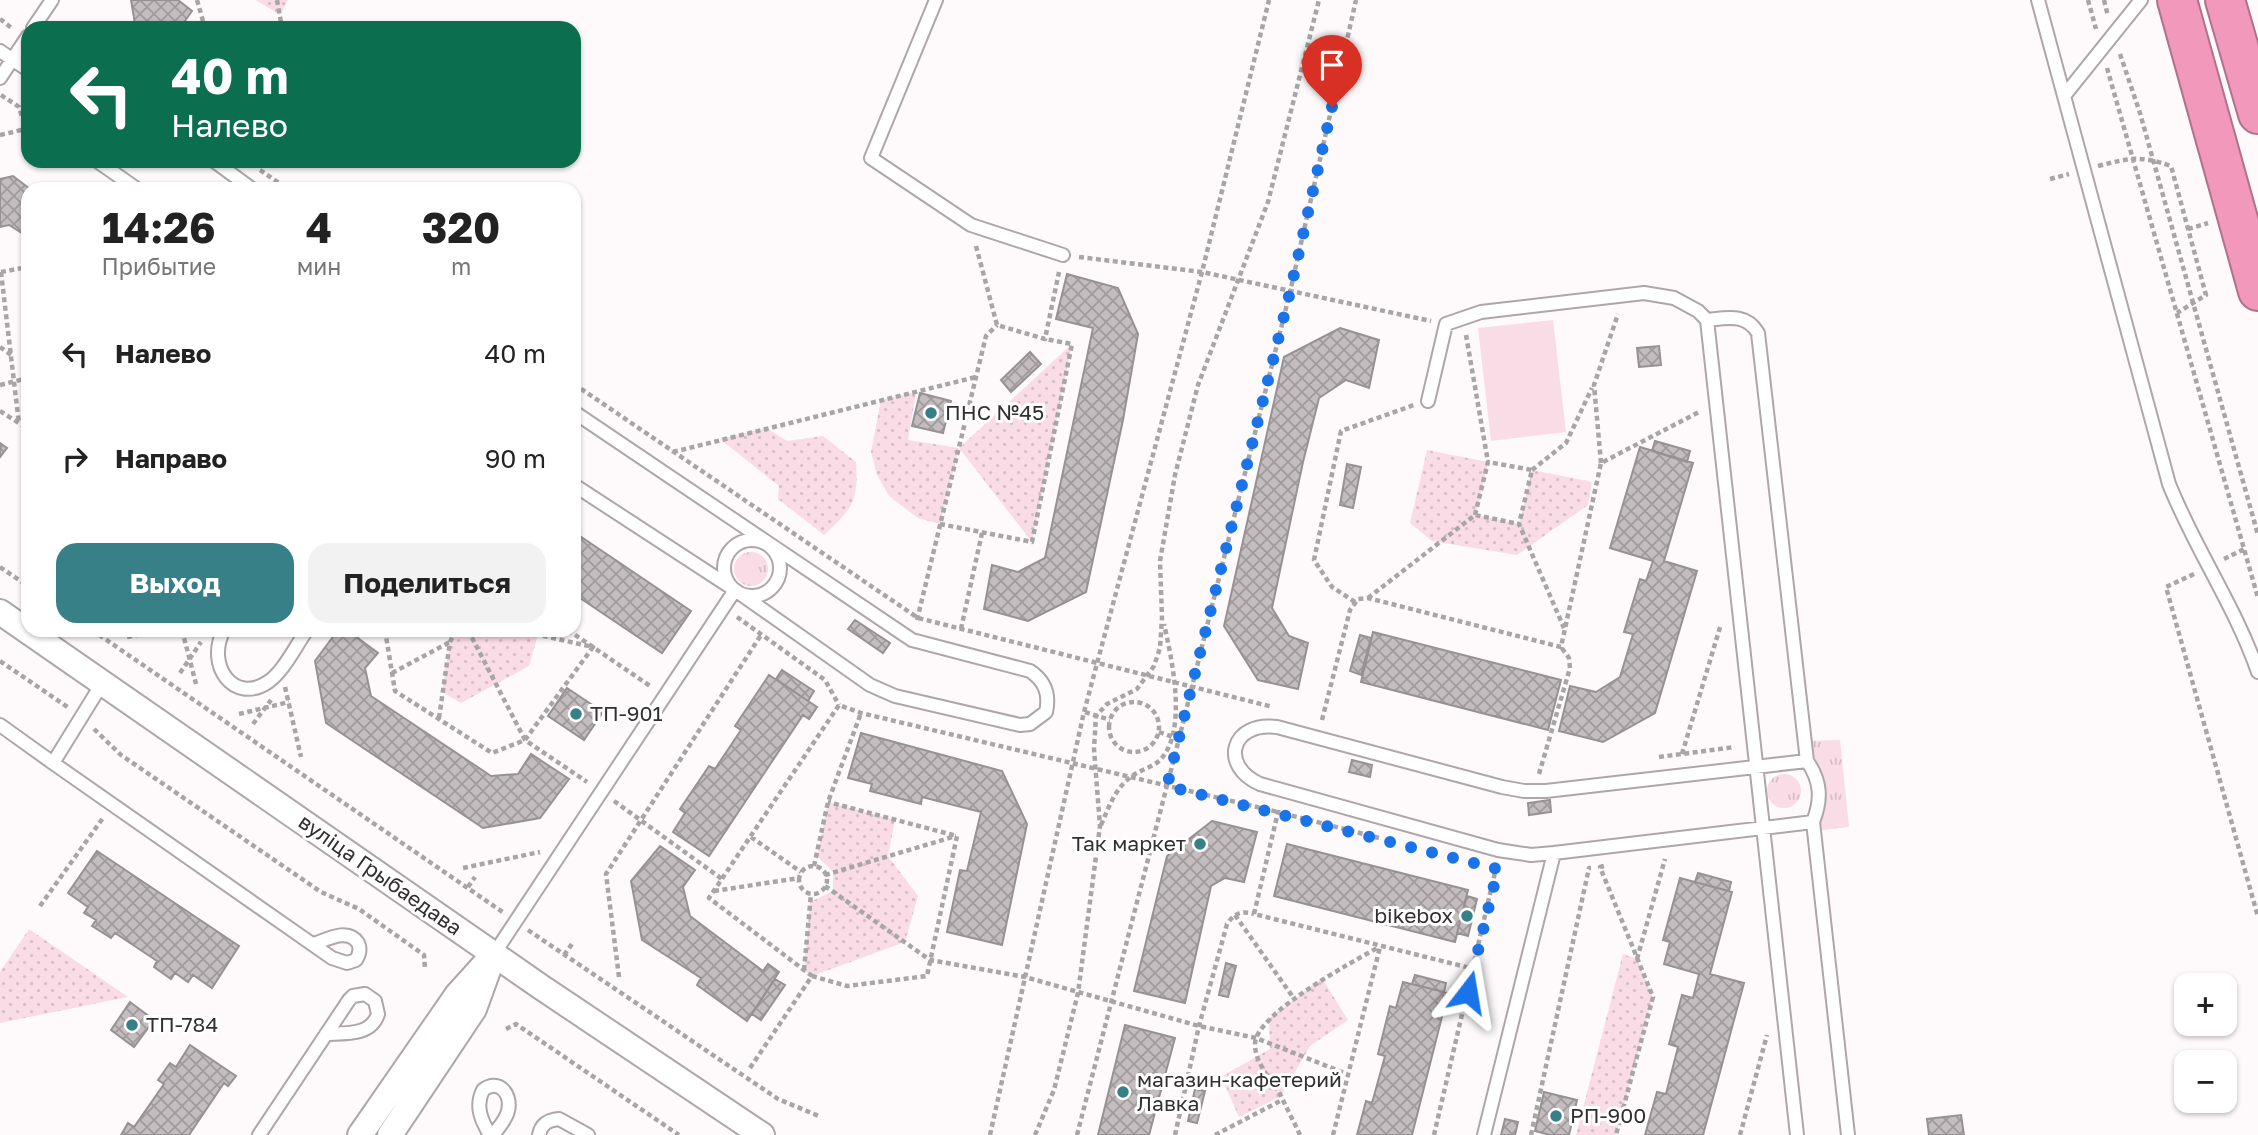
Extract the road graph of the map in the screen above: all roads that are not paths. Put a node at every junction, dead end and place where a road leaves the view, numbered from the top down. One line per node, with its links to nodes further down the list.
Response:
1 (52, 0): 7 (lane)
2 (936, 0): 19 (lane)
3 (2038, 0): 13 (lane)
4 (2141, 0): 13 (lane)
5 (2177, 0): 20 (highway)
6 (2225, 0): 14 (highway)
7 (38, 21)
8 (21, 46): 10 (lane)
9 (0, 51): 10 (lane)
10 (13, 58): 11 (lane); 12 (lane)
11 (21, 64)
12 (0, 78)
13 (2064, 96): 32 (lane)
14 (2258, 114)
15 (107, 168): 17 (lane)
16 (224, 168): 18 (lane)
17 (127, 182)
18 (242, 182)
19 (1063, 255)
20 (2258, 291)
21 (1707, 320): 22 (lane); 35 (lane); 37 (lane)
22 (1427, 401)
23 (581, 417): 25 (lane)
24 (581, 490): 26 (lane)
25 (768, 545): 26 (lane); 26 (lane); 26 (lane)
26 (735, 590): 42 (lane)
27 (0, 612): 28 (street, вуліца Грыбаедава)
28 (21, 626)
29 (37, 637): 33 (street, вуліца Грыбаедава)
30 (220, 637): 31 (lane)
31 (301, 637)
32 (2258, 672)
33 (103, 682): 36 (lane); 42 (street, вуліца Грыбаедава)
34 (0, 725): 36 (lane)
35 (1807, 761): 37 (lane); 38 (lane)
36 (52, 763): 41 (lane)
37 (1756, 767): 39 (lane); 40 (lane)
38 (1813, 821): 39 (lane); 52 (lane)
39 (1762, 827): 40 (lane); 51 (lane)
40 (1554, 853): 50 (lane)
41 (314, 944)
42 (494, 954): 45 (street); 46 (street); 49 (street, вуліца Грыбаедава)
43 (326, 1034): 44 (lane)
44 (259, 1135)
45 (360, 1135)
46 (390, 1135)
47 (539, 1135): 48 (lane)
48 (588, 1135)
49 (762, 1135)
50 (1483, 1135)
51 (1797, 1135)
52 (1848, 1135)

